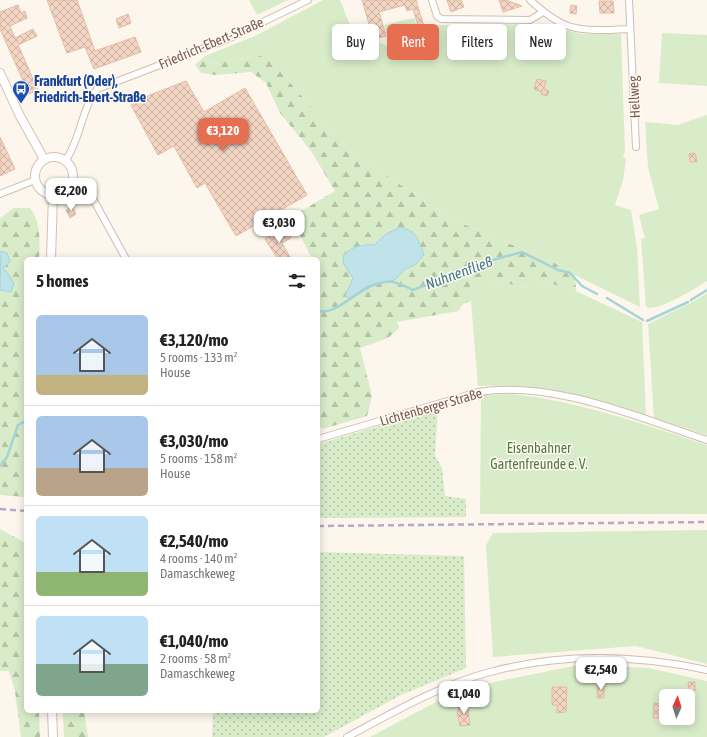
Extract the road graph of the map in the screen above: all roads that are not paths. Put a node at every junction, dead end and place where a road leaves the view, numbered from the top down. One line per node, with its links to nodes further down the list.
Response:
1 (308, 0): 10 (street, Friedrich-Ebert-Straße)
2 (432, 0): 5 (street)
3 (530, 0): 5 (street)
4 (629, 0): 6 (street, Hellweg)
5 (543, 12): 6 (street)
6 (630, 29): 8 (street, Hellweg)
7 (0, 73): 9 (main road)
8 (636, 147)
9 (44, 159): 10 (main road); 11 (main road)
10 (66, 160): 12 (main road)
11 (35, 180): 13 (street); 14 (main road)
12 (72, 184): 14 (main road); 16 (street)
13 (0, 194)
14 (53, 195): 15 (main road)
15 (51, 257)
16 (125, 257)
17 (320, 438): 18 (street, Lichtenberger Straße)
18 (707, 440)
19 (707, 670): 22 (street)
20 (52, 713): 21 (main road)
21 (53, 737)
22 (347, 737)

